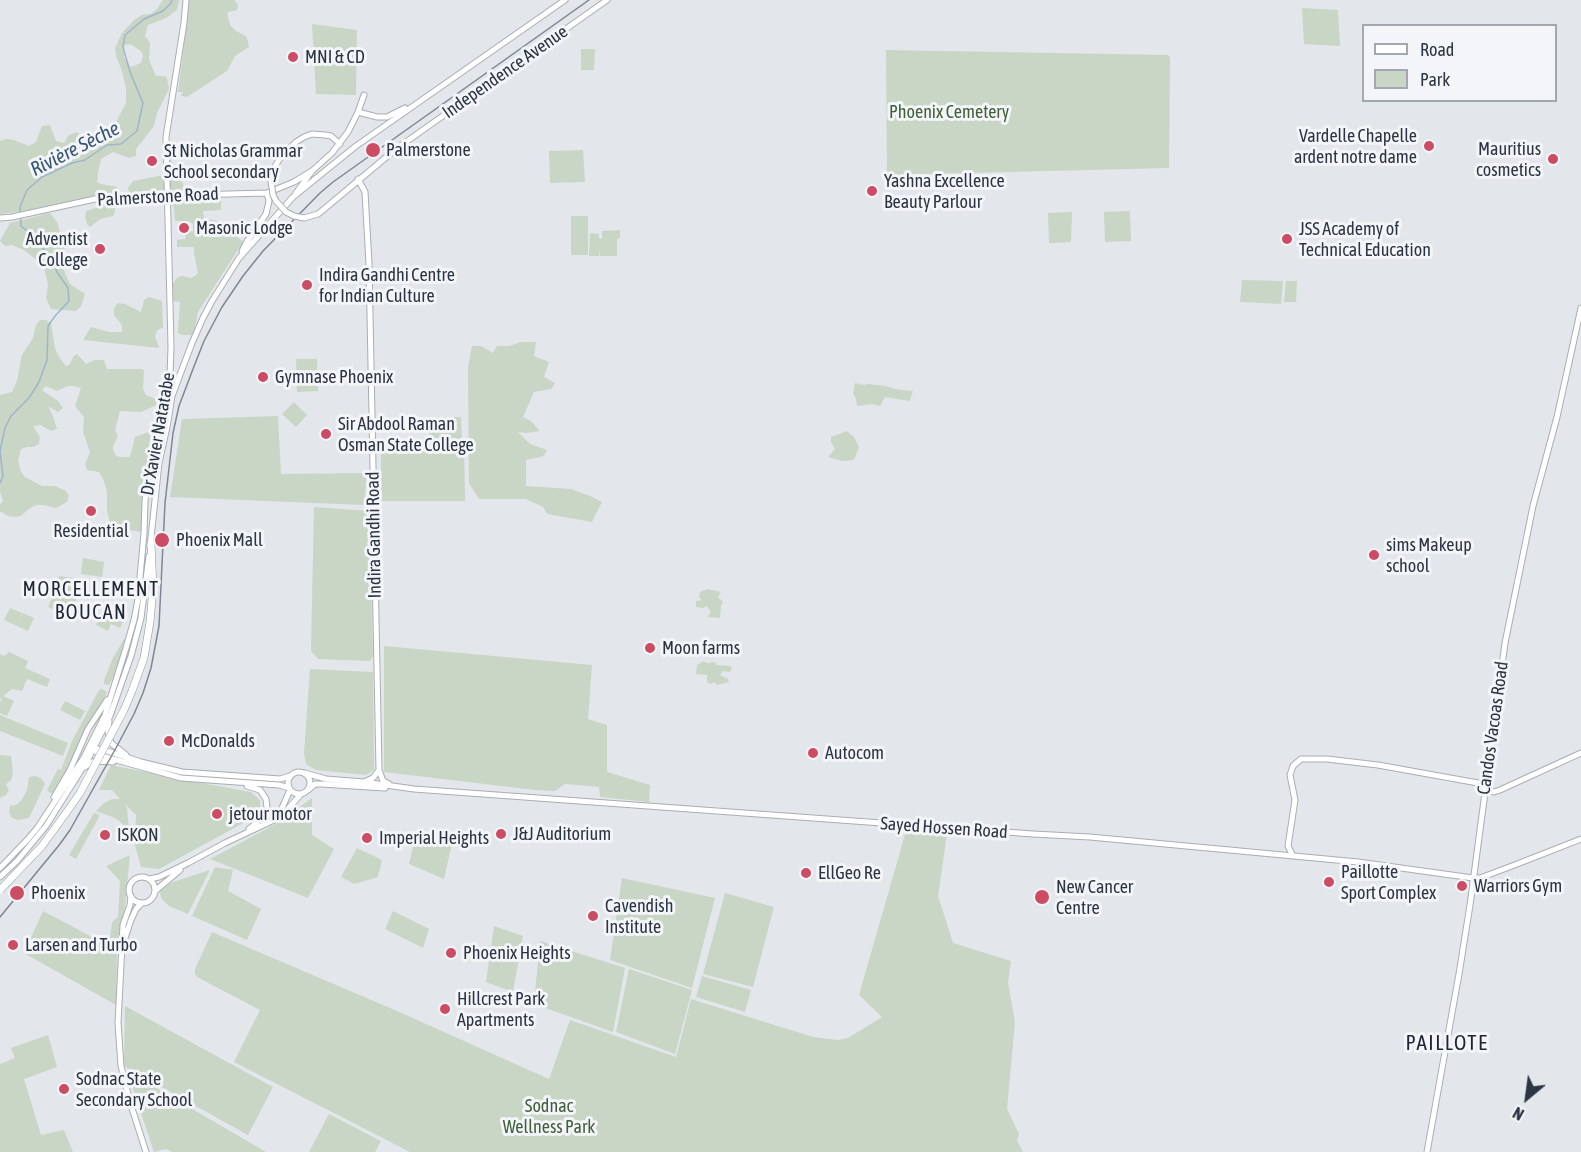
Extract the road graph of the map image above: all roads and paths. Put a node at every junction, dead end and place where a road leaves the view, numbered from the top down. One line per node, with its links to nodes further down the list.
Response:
1 (186, 0): 8 (main road, Dr Xavier Natatabe)
2 (565, 0): 5 (main road)
3 (607, 0): 10 (main road, Independence Avenue)
4 (364, 95): 6 (main road)
5 (423, 100): 6 (main road); 14 (main road)
6 (358, 112): 7 (main road)
7 (340, 144): 9 (main road); 10 (main road, Independence Avenue, bridge)
8 (166, 171): 12 (main road, Dr Xavier Natatabe); 13 (main road)
9 (312, 171): 11 (main road, Palmerstone Road); 14 (main road)
10 (358, 179): 27 (main road, Indira Gandhi Road)
11 (267, 193): 12 (main road, Palmerstone Road); 16 (main road)
12 (166, 195): 13 (main road, Palmerstone Road); 19 (main road, Dr Xavier Natatabe)
13 (118, 197): 15 (main road, Palmerstone Road)
14 (294, 197): 16 (main road)
15 (0, 218)
16 (239, 258): 18 (main road)
17 (1581, 308): 34 (main road, Candos Vacoas Road)
18 (151, 544): 20 (main road); 51 (highway, bridge)
19 (112, 693): 21 (main road, Dr Xavier Natatabe); 40 (main road)
20 (110, 717): 22 (main road); 25 (main road)
21 (93, 740): 22 (main road); 23 (main road, Dr Xavier Natatabe)
22 (93, 749): 23 (main road); 25 (main road); 26 (main road); 28 (main road)
23 (86, 753): 40 (main road, Dr Xavier Natatabe)
24 (1581, 753): 34 (main road)
25 (129, 758): 30 (main road)
26 (119, 762): 28 (main road); 31 (main road)
27 (378, 770): 32 (main road); 33 (main road)
28 (80, 772): 48 (main road)
29 (305, 773): 30 (main road); 32 (main road, Sayed Hossen Road); 37 (main road)
30 (290, 776): 35 (main road)
31 (228, 782): 35 (main road); 41 (main road)
32 (363, 782): 33 (main road, Sayed Hossen Road)
33 (396, 787): 36 (main road, Sayed Hossen Road)
34 (1485, 788): 43 (main road); 49 (main road, Candos Vacoas Road)
35 (289, 789): 38 (main road); 39 (main road)
36 (411, 789): 37 (main road, Sayed Hossen Road); 44 (main road, Sayed Hossen Road)
37 (308, 790): 38 (main road)
38 (301, 794): 39 (main road)
39 (274, 820): 41 (main road)
40 (38, 827): 47 (main road, Dr Xavier Natatabe)
41 (241, 836): 46 (main road)
42 (1581, 839): 49 (main road)
43 (1288, 846): 44 (main road); 45 (main road)
44 (1276, 854): 45 (main road, Sayed Hossen Road)
45 (1293, 856): 49 (main road, Sayed Hossen Road)
46 (188, 863): 50 (main road); 52 (main road)
47 (0, 868)
48 (0, 877)
49 (1473, 878): 57 (main road, Candos Vacoas Road)
50 (149, 879): 52 (main road); 53 (main road)
51 (0, 890)
52 (155, 891): 54 (main road)
53 (130, 896): 54 (main road); 55 (main road)
54 (142, 903): 55 (main road)
55 (122, 948): 56 (main road)
56 (146, 1152)
57 (1426, 1152)

